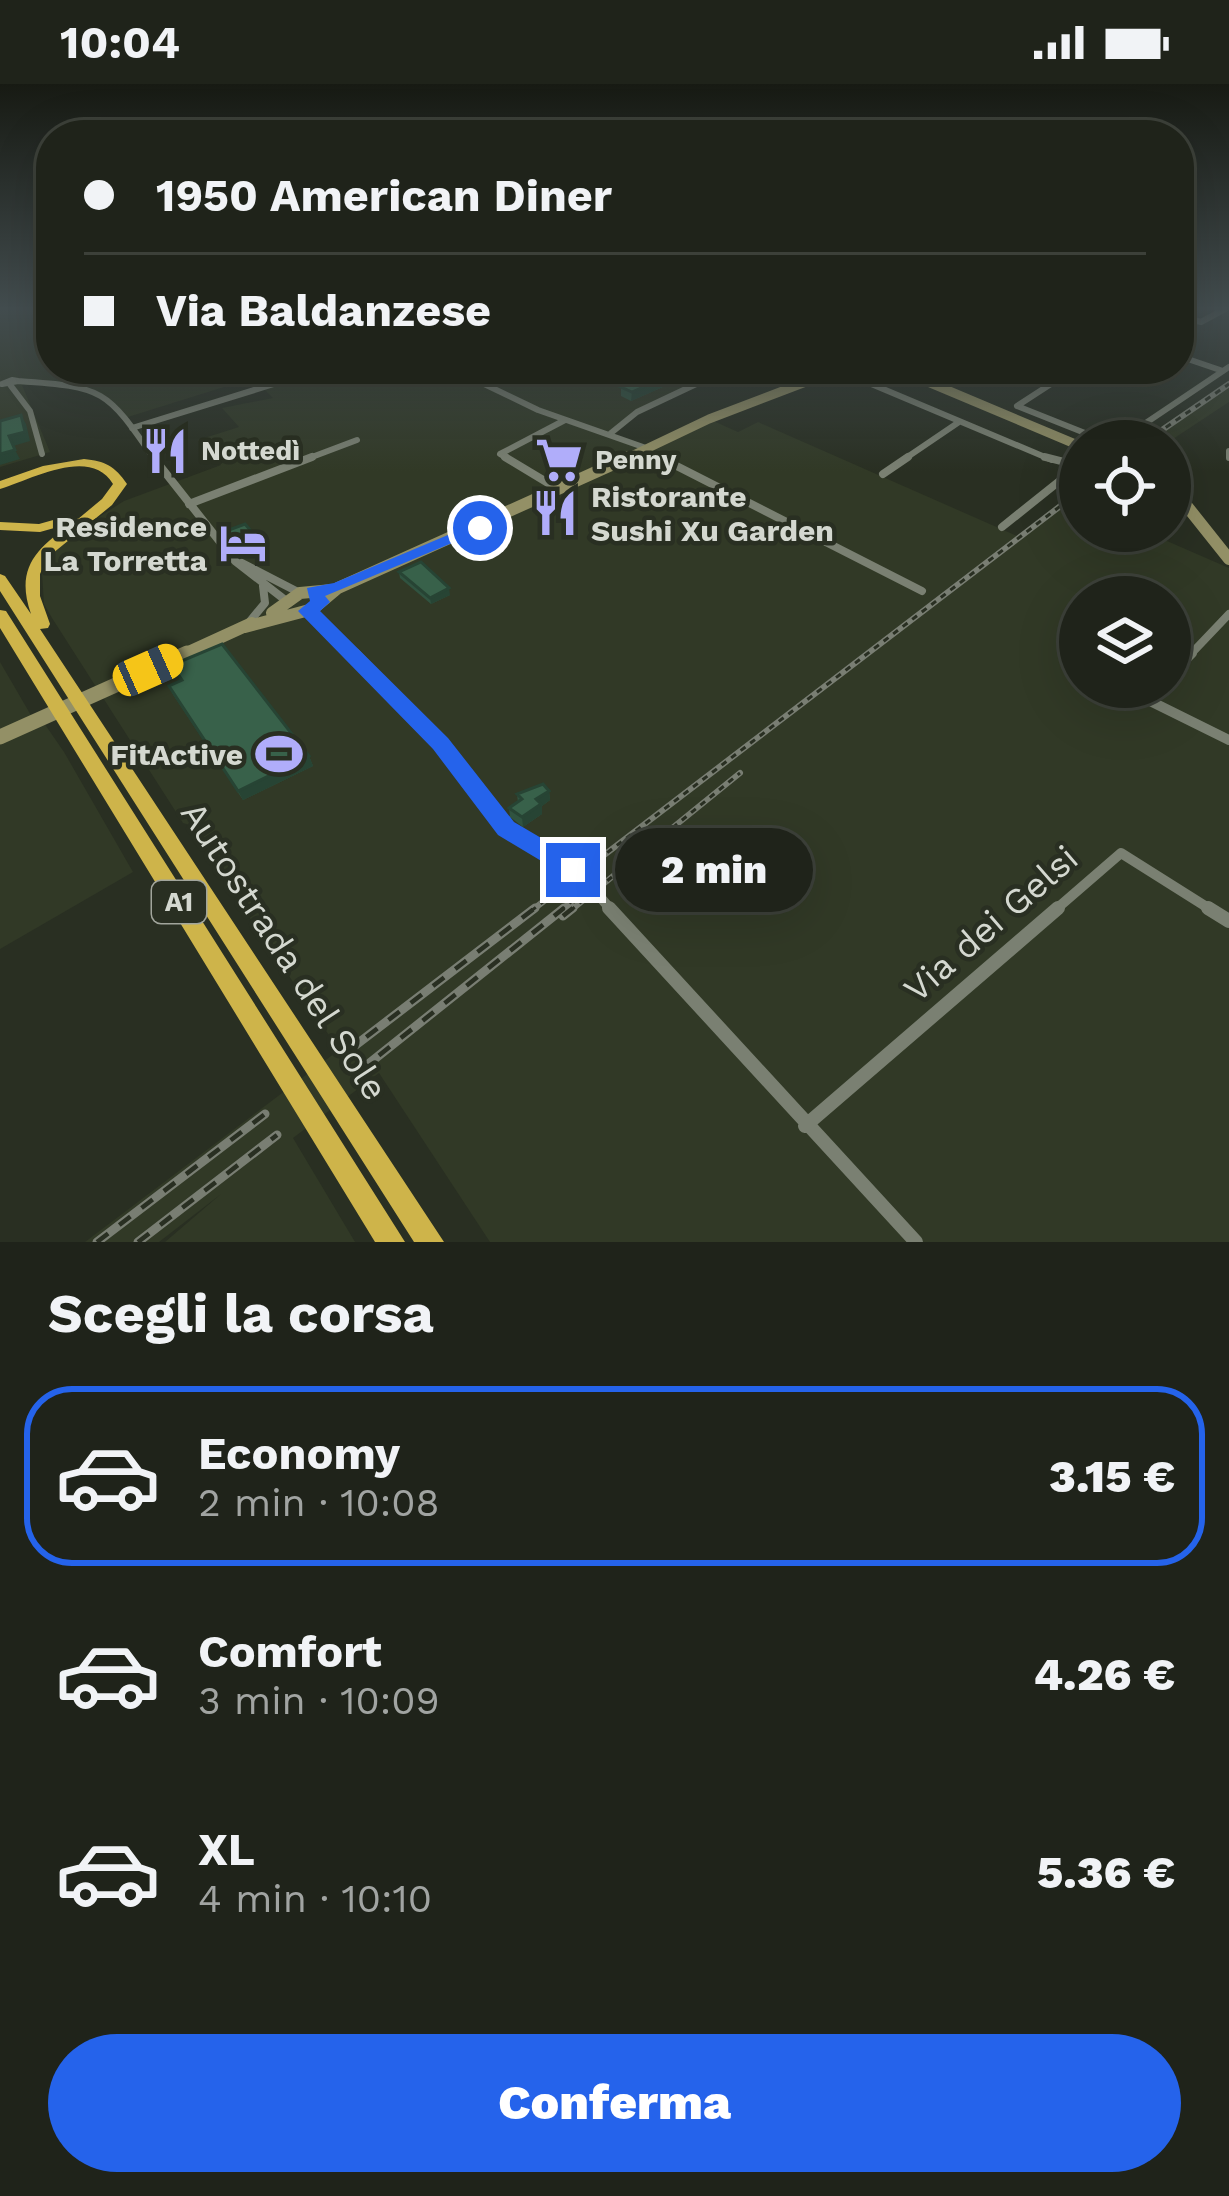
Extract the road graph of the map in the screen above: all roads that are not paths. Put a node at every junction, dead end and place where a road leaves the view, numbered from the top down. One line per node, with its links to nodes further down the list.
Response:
1 (1226, 369): 12 (street)
2 (0, 372): 3 (street)
3 (8, 383): 15 (street); 20 (street)
4 (273, 384): 15 (street)
5 (486, 384): 11 (street)
6 (696, 384): 16 (street)
7 (787, 384): 19 (main road)
8 (870, 384): 13 (street)
9 (939, 384): 17 (main road)
10 (1051, 384): 14 (street)
11 (566, 420): 16 (street); 25 (street)
12 (1150, 420)
13 (958, 422): 21 (street); 22 (street)
14 (1059, 423)
15 (131, 428): 27 (street)
16 (611, 434): 19 (street)
17 (1059, 435)
18 (358, 440): 27 (street)
19 (645, 448): 25 (main road); 37 (street)
20 (42, 454)
21 (1059, 459)
22 (883, 473)
23 (1059, 481): 31 (street)
24 (0, 485): 29 (highway)
25 (558, 489): 38 (main road)
26 (1191, 499): 32 (main road)
27 (189, 504): 34 (street)
28 (1191, 509): 33 (main road)
29 (94, 510): 30 (highway); 43 (highway)
30 (0, 526)
31 (1002, 527)
32 (1229, 548)
33 (1229, 559)
34 (236, 561): 36 (street); 38 (street)
35 (0, 579): 43 (highway, Autostrada del Sole / A1)
36 (263, 586): 38 (street); 41 (street)
37 (922, 591)
38 (307, 602): 41 (main road); 47 (street)
39 (1229, 614): 42 (street)
40 (1, 617): 43 (highway, Autostrada del Sole / A1)
41 (245, 627): 45 (main road)
42 (1191, 653)
43 (72, 703): 51 (highway, Autostrada del Sole / A1); 52 (highway, Autostrada del Sole / A1)
44 (1164, 708): 46 (street)
45 (0, 737)
46 (1229, 740)
47 (573, 870)
48 (601, 898): 50 (street)
49 (1229, 921): 50 (street, Via dei Gelsi)
50 (805, 1126): 53 (street)
51 (391, 1242)
52 (430, 1242)
53 (916, 1242)

